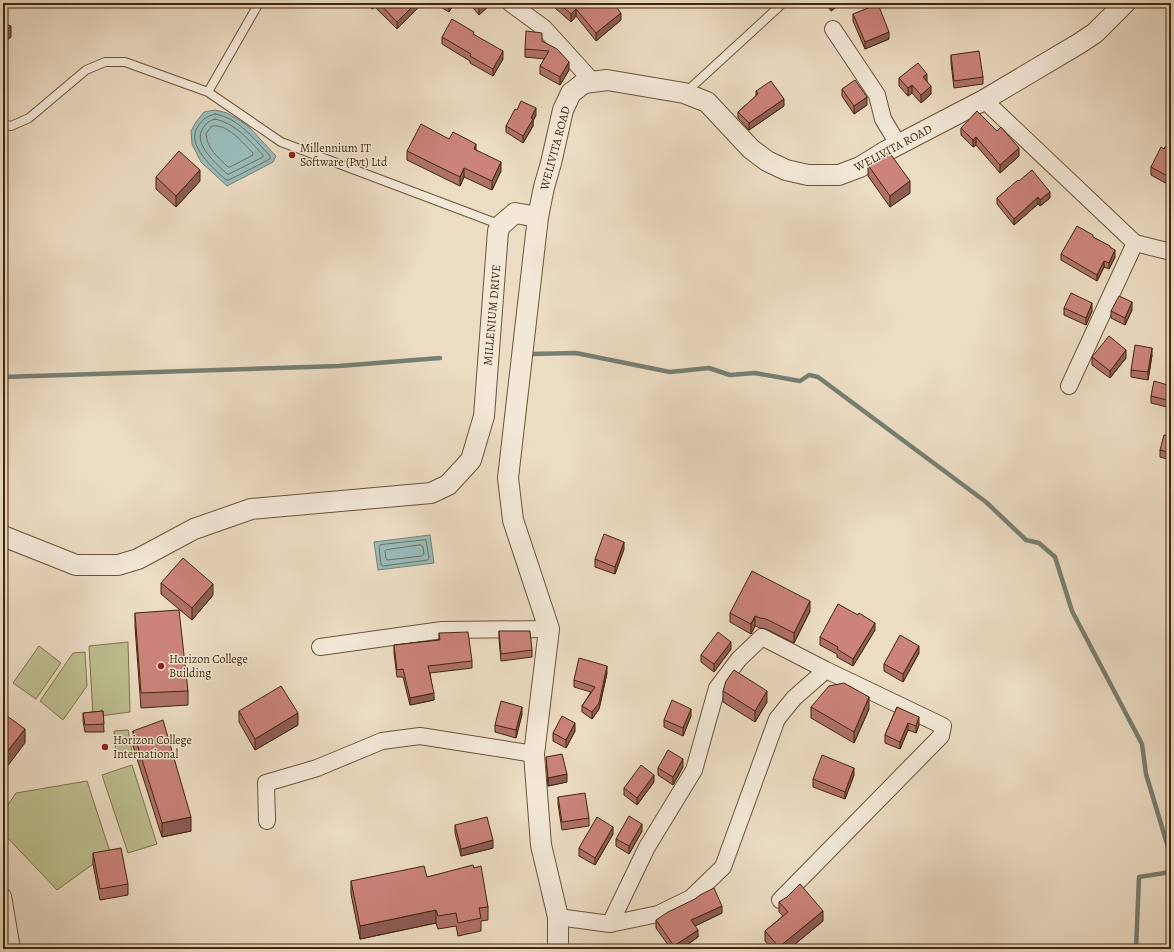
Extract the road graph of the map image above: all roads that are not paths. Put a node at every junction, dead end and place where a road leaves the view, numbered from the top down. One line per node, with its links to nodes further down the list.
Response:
1 (259, 3): 7 (lane)
2 (510, 3): 6 (street)
3 (783, 3): 8 (lane)
4 (1125, 3): 9 (street, WELIVITA ROAD)
5 (833, 30): 11 (street)
6 (593, 82): 8 (street, WELIVITA ROAD); 12 (street, WELIVITA ROAD)
7 (208, 92): 10 (lane); 13 (lane)
8 (684, 93): 11 (street, WELIVITA ROAD)
9 (984, 100): 11 (street, WELIVITA ROAD); 14 (street)
10 (3, 124)
11 (898, 144)
12 (538, 217): 13 (street); 18 (street, WELIVITA ROAD)
13 (501, 225): 17 (street, MILLENIUM DRIVE)
14 (1135, 243): 15 (street); 16 (street)
15 (1171, 252)
16 (1069, 386)
17 (4, 538)
18 (549, 629): 19 (street); 21 (street)
19 (320, 647)
20 (826, 670): 24 (street); 26 (street); 26 (street)
21 (534, 754): 22 (street); 25 (street)
22 (266, 822)
23 (3, 896): 27 (street)
24 (780, 900)
25 (558, 917): 26 (street); 28 (street)
26 (610, 924)
27 (12, 949)
28 (558, 949)

